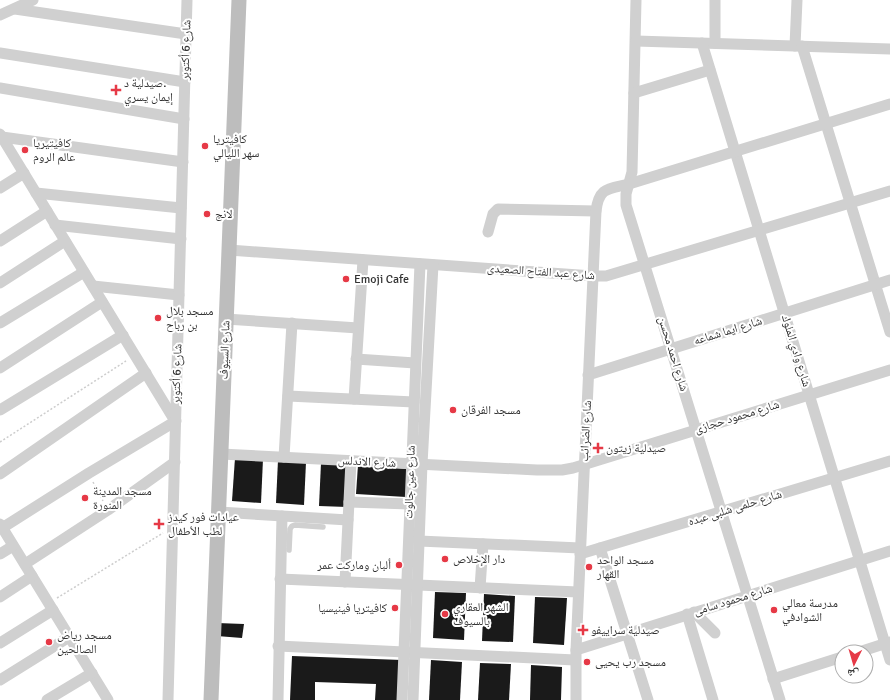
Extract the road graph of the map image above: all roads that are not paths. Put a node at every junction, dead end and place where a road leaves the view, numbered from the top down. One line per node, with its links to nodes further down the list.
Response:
1 (33, 0): 7 (street)
2 (187, 0): 9 (street, شارع 6 أكتوبر)
3 (239, 0): 41 (main road, شارع السيوف)
4 (636, 0): 10 (street, شارع احمد محسن)
5 (715, 0): 12 (street)
6 (796, 0): 13 (street)
7 (14, 9): 8 (street); 9 (street)
8 (0, 15)
9 (186, 34): 17 (street, شارع 6 أكتوبر)
10 (636, 41): 11 (street); 19 (street, شارع احمد محسن)
11 (702, 43): 12 (street); 16 (street, شارع وادي الملوك)
12 (715, 43): 13 (street)
13 (798, 46): 14 (street); 22 (street)
14 (890, 49)
15 (0, 54): 17 (street)
16 (710, 70): 19 (street); 24 (street, شارع وادي الملوك)
17 (185, 82): 21 (street, شارع 6 أكتوبر)
18 (0, 88): 21 (street)
19 (634, 93): 27 (street, شارع احمد محسن)
20 (890, 104): 22 (street)
21 (184, 119): 25 (street, شارع 6 أكتوبر)
22 (826, 124): 24 (street); 31 (street)
23 (1, 136): 25 (street); 26 (street)
24 (735, 152): 27 (street); 36 (street, شارع وادي الملوك)
25 (183, 162): 32 (street, شارع 6 أكتوبر)
26 (24, 173): 28 (street); 30 (street)
27 (629, 184): 33 (street, شارع الضرائب); 44 (street, شارع احمد محسن)
28 (0, 188)
29 (890, 191): 31 (street, شارع عبد الفتاح الصعيدى)
30 (36, 193): 32 (street); 34 (street)
31 (850, 203): 36 (street, شارع عبد الفتاح الصعيدى); 50 (street)
32 (181, 208): 38 (street, شارع 6 أكتوبر)
33 (596, 210): 37 (street); 47 (street, شارع الضرائب)
34 (47, 211): 35 (street); 39 (street)
35 (55, 225): 38 (street); 40 (street)
36 (759, 230): 44 (street, شارع عبد الفتاح الصعيدى); 54 (street, شارع وادي الملوك)
37 (488, 232)
38 (180, 239): 52 (street, شارع 6 أكتوبر)
39 (0, 241)
40 (65, 241): 46 (street); 49 (street)
41 (229, 250): 42 (street, شارع عبد الفتاح الصعيدى); 55 (main road, شارع السيوف)
42 (363, 260): 43 (street, شارع عبد الفتاح الصعيدى); 58 (street)
43 (420, 264): 45 (street, شارع عبد الفتاح الصعيدى); 63 (street, شارع عين جالوت)
44 (645, 264): 47 (street, شارع عبد الفتاح الصعيدى); 61 (street, شارع احمد محسن)
45 (433, 265): 47 (street, شارع عبد الفتاح الصعيدى); 80 (street, شارع عين جالوت)
46 (84, 272): 51 (street); 56 (street)
47 (593, 276): 67 (street, شارع الضرائب)
48 (890, 280): 50 (street, شارع ايما شماعه)
49 (0, 283)
50 (875, 285): 54 (street, شارع ايما شماعه); 59 (street)
51 (93, 286): 52 (street); 53 (street)
52 (179, 294): 73 (street, شارع 6 أكتوبر)
53 (102, 302): 60 (street); 64 (street)
54 (784, 313): 61 (street, شارع ايما شماعه); 68 (street, شارع وادي الملوك)
55 (226, 319): 57 (street); 75 (main road, شارع السيوف)
56 (0, 323)
57 (292, 323): 58 (street); 69 (street)
58 (358, 328): 62 (street)
59 (890, 332)
60 (122, 335): 66 (street); 72 (street)
61 (671, 349): 67 (street, شارع ايما شماعه); 74 (street, شارع احمد محسن)
62 (356, 359): 63 (street); 70 (street)
63 (415, 363): 71 (street, شارع عين جالوت)
64 (0, 368)
65 (890, 370): 68 (street, شارع محمود حجازى)
66 (146, 373): 73 (street); 82 (street)
67 (588, 375): 81 (street, شارع الضرائب)
68 (809, 395): 74 (street, شارع محمود حجازى); 83 (street, شارع وادي الملوك)
69 (288, 396): 70 (street); 76 (street)
70 (354, 399): 71 (street)
71 (414, 402): 80 (street, شارع عين جالوت)
72 (0, 410)
73 (175, 421): 79 (street, شارع 6 أكتوبر); 91 (street)
74 (696, 430): 81 (street, شارع محمود حجازى); 87 (street, شارع احمد محسن)
75 (221, 454): 76 (street, شارع الاندلس); 86 (main road, شارع السيوف)
76 (284, 457): 77 (street, شارع الاندلس)
77 (351, 461): 80 (street, شارع الاندلس); 84 (street)
78 (890, 461): 83 (street, شارع حلمى شلبى عبده)
79 (175, 462): 101 (street); 128 (street, شارع 6 أكتوبر)
80 (416, 464): 81 (street, شارع الاندلس); 85 (street, شارع عين جالوت); 92 (street, شارع عين جالوت)
81 (584, 465): 97 (street, شارع الضرائب)
82 (0, 474)
83 (834, 478): 87 (street, شارع حلمى شلبى عبده); 100 (street, شارع وادي الملوك)
84 (349, 502): 85 (street); 89 (street)
85 (410, 504): 105 (street, شارع عين جالوت)
86 (219, 512): 88 (street); 129 (main road, شارع السيوف)
87 (722, 512): 95 (street, شارع حلمى شلبى عبده); 108 (street, شارع احمد محسن)
88 (282, 516): 90 (street); 103 (street)
89 (348, 520): 90 (street); 104 (street)
90 (319, 524): 96 (lane)
91 (1, 526): 94 (street)
92 (419, 541): 93 (street, شارع حلمى شلبى عبده); 105 (street, شارع عين جالوت)
93 (483, 544): 97 (street, شارع حلمى شلبى عبده); 106 (street)
94 (13, 546): 99 (street); 101 (street)
95 (600, 548): 97 (street, شارع حلمى شلبى عبده); 112 (street)
96 (288, 550)
97 (580, 551): 107 (street, شارع الضرائب)
98 (890, 551): 100 (street, شارع محمود سامى)
99 (0, 554)
100 (860, 561): 108 (street, شارع محمود سامى); 116 (street, شارع وادي الملوك)
101 (25, 564): 102 (street)
102 (32, 576): 109 (street); 110 (street)
103 (280, 579): 104 (street); 117 (street)
104 (344, 582): 105 (street)
105 (412, 585): 106 (street); 119 (street, شارع عين جالوت)
106 (480, 588): 107 (street)
107 (578, 592): 120 (street, شارع الضرائب)
108 (748, 596): 111 (street, شارع محمود سامى); 124 (street, شارع احمد محسن)
109 (0, 597)
110 (51, 606): 114 (street); 115 (street)
111 (691, 613): 112 (street, شارع محمود سامى); 113 (street); 135 (street)
112 (627, 633): 120 (street, شارع محمود سامى); 134 (street)
113 (715, 633)
114 (69, 636): 123 (street); 125 (street)
115 (0, 643)
116 (888, 643): 118 (street); 122 (street, شارع وادي الملوك)
117 (278, 646): 119 (street); 130 (street)
118 (874, 647)
119 (410, 652): 120 (street); 131 (street, شارع عين جالوت); 132 (street, شارع عين جالوت)
120 (575, 655): 133 (street, شارع الضرائب)
121 (834, 660): 124 (street)
122 (890, 660)
123 (92, 673): 126 (street); 127 (street)
124 (773, 679): 136 (street, شارع احمد محسن)
125 (0, 680)
126 (47, 700)
127 (108, 700)
128 (168, 700)
129 (211, 700)
130 (278, 700)
131 (402, 700)
132 (413, 700)
133 (576, 700)
134 (648, 700)
135 (713, 700)
136 (780, 700)

